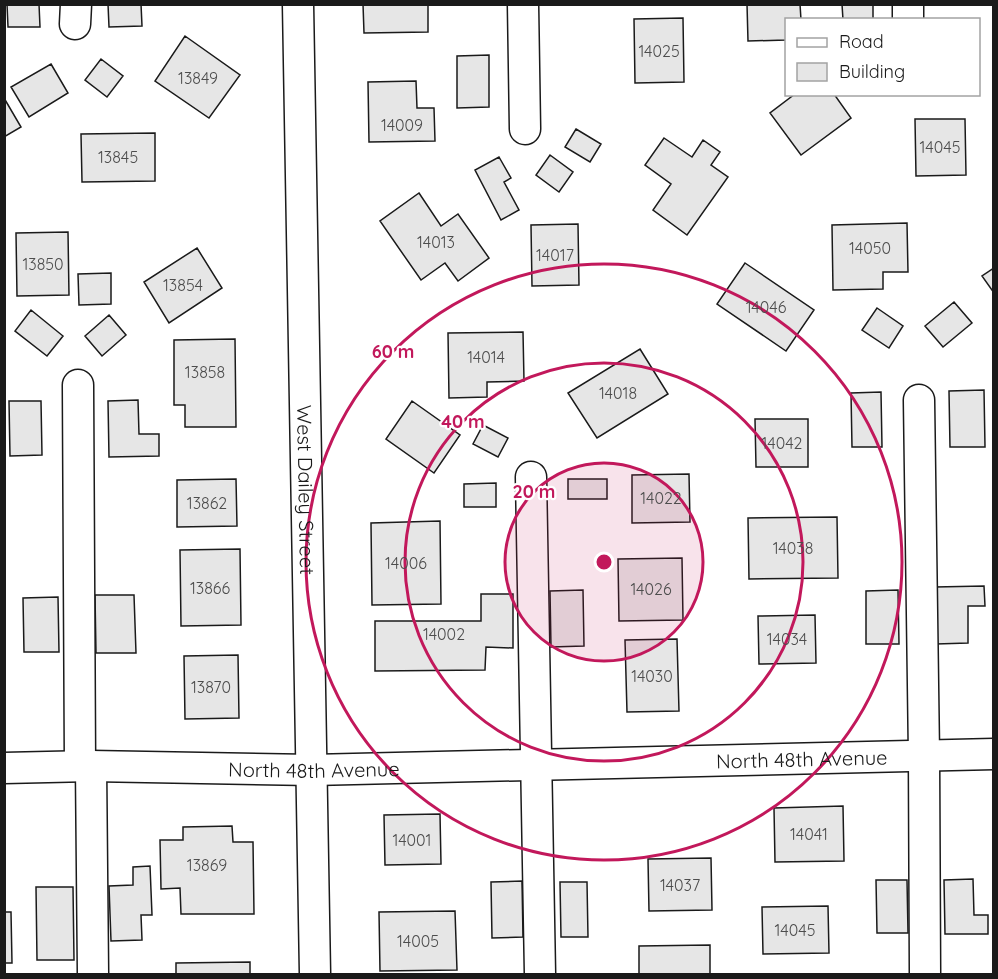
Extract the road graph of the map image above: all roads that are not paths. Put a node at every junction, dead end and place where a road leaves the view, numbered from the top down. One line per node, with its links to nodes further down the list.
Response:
1 (298, 4): 12 (street, West Dailey Street)
2 (523, 4): 3 (street)
3 (525, 129)
4 (78, 385): 10 (street)
5 (919, 400): 8 (street)
6 (531, 477): 9 (street)
7 (993, 754): 8 (street, North 48th Avenue)
8 (924, 755): 9 (street, North 48th Avenue); 16 (street)
9 (537, 765): 12 (street, North 48th Avenue); 15 (street)
10 (85, 766): 11 (street, North 48th Avenue); 12 (street, North 48th Avenue); 13 (street)
11 (4, 768)
12 (312, 770): 14 (street, West Dailey Street)
13 (93, 975)
14 (315, 975)
15 (540, 975)
16 (925, 975)

